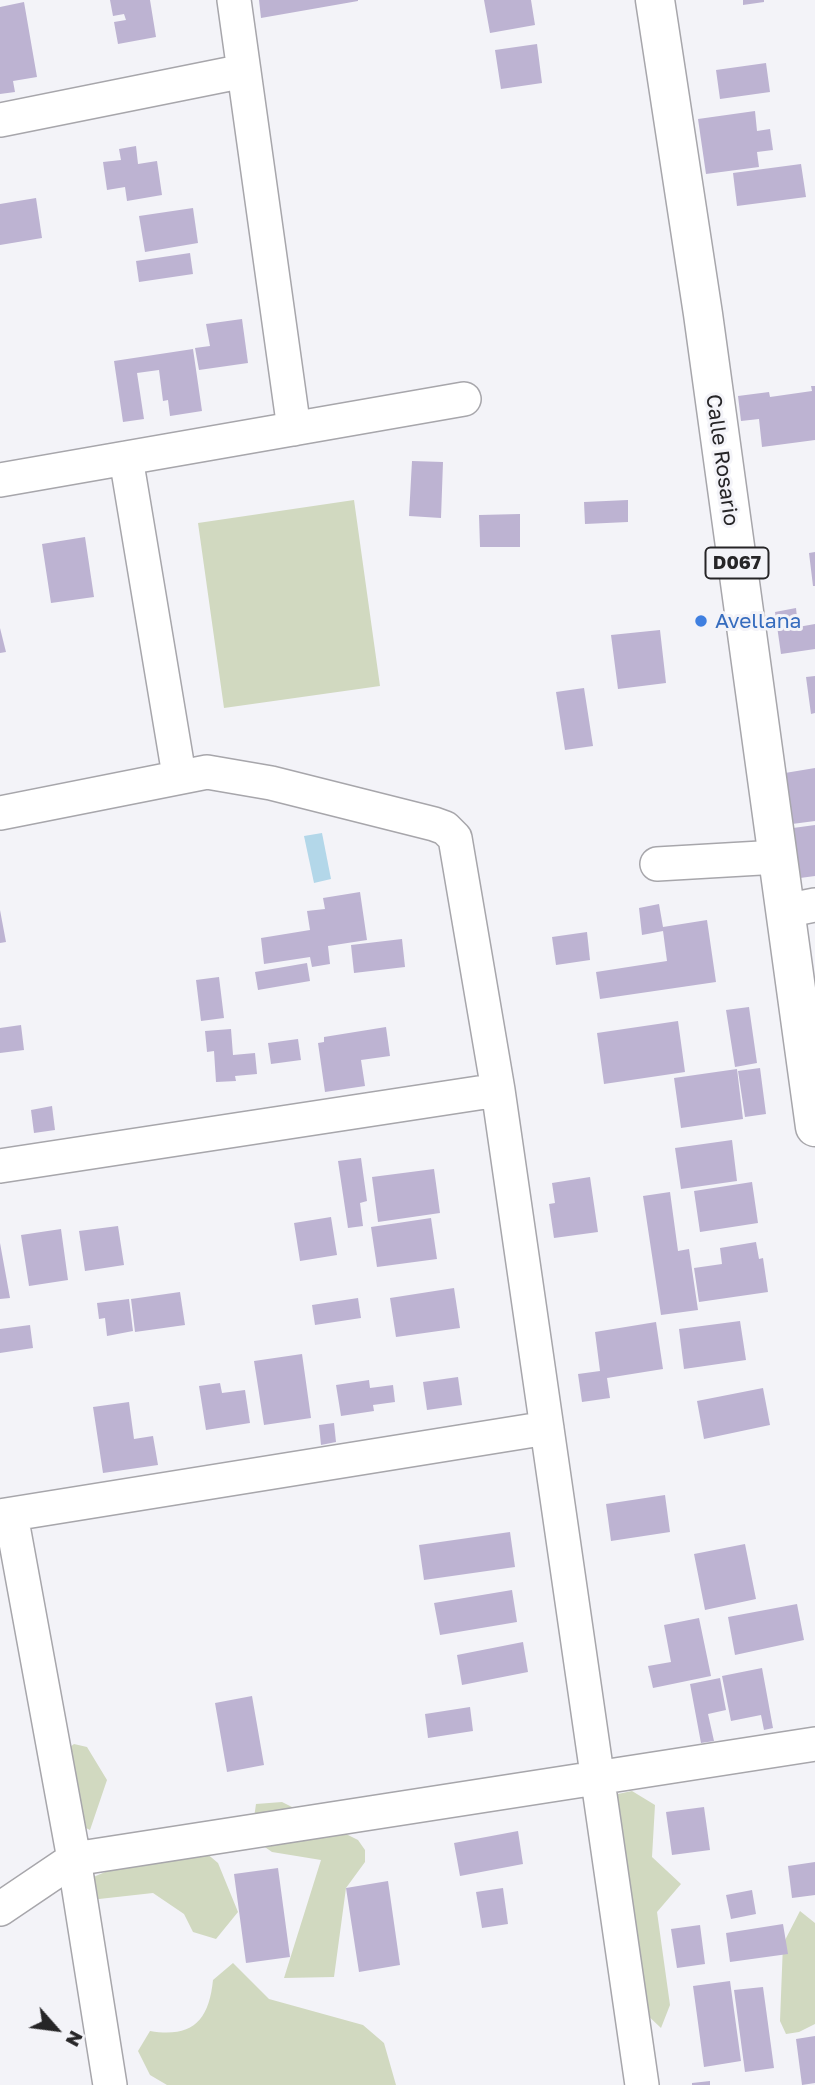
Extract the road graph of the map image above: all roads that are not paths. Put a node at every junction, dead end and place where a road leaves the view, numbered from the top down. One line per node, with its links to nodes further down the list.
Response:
1 (234, 0): 3 (street)
2 (655, 0): 11 (main road, Calle Rosario / D067)
3 (244, 71): 4 (street); 6 (street)
4 (0, 120)
5 (464, 399): 6 (street)
6 (294, 429): 7 (street)
7 (126, 458): 8 (street); 9 (street)
8 (0, 480)
9 (179, 775): 10 (street); 14 (street)
10 (0, 813)
11 (778, 857): 12 (street); 13 (main road, Calle Rosario / D067)
12 (657, 864)
13 (800, 908): 15 (main road, Calle Rosario / D067)
14 (498, 1090): 16 (street); 17 (street)
15 (815, 1128)
16 (0, 1166)
17 (547, 1428): 18 (street); 20 (street)
18 (5, 1516): 21 (street)
19 (815, 1744): 20 (street)
20 (598, 1778): 21 (street); 24 (street)
21 (74, 1860): 22 (street); 23 (street)
22 (0, 1909)
23 (110, 2085)
24 (642, 2085)

